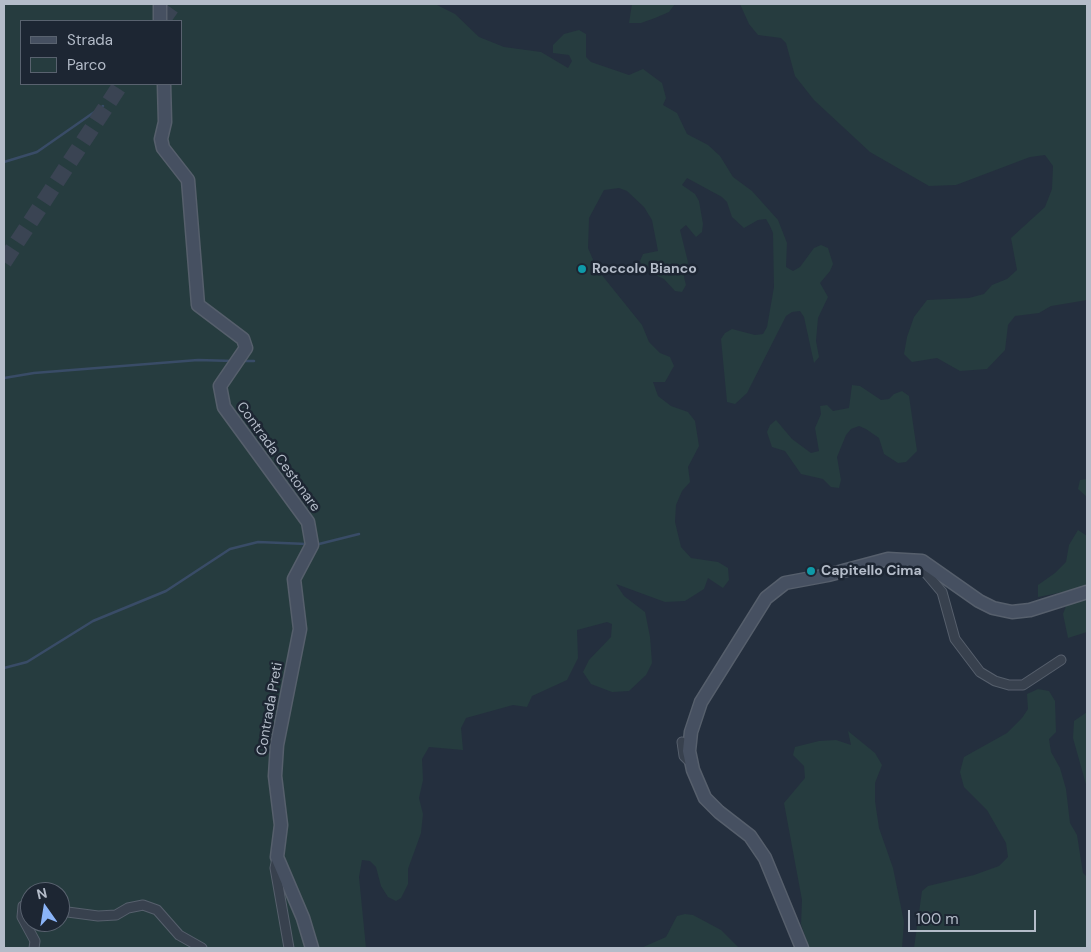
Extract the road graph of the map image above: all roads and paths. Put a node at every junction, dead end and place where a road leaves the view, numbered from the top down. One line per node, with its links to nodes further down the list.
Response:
1 (160, 4): 2 (street)
2 (160, 20)
3 (164, 85): 4 (street, Contrada Cestonare)
4 (312, 542): 10 (street, Contrada Preti)
5 (912, 559): 6 (street); 7 (street); 9 (street)
6 (1087, 592)
7 (1062, 660)
8 (682, 742): 9 (street)
9 (691, 761): 17 (street)
10 (277, 857): 15 (street, Contrada Preti); 16 (street)
11 (70, 912): 14 (street)
12 (30, 932): 13 (street)
13 (34, 948)
14 (202, 948)
15 (289, 948)
16 (312, 948)
17 (802, 948)

